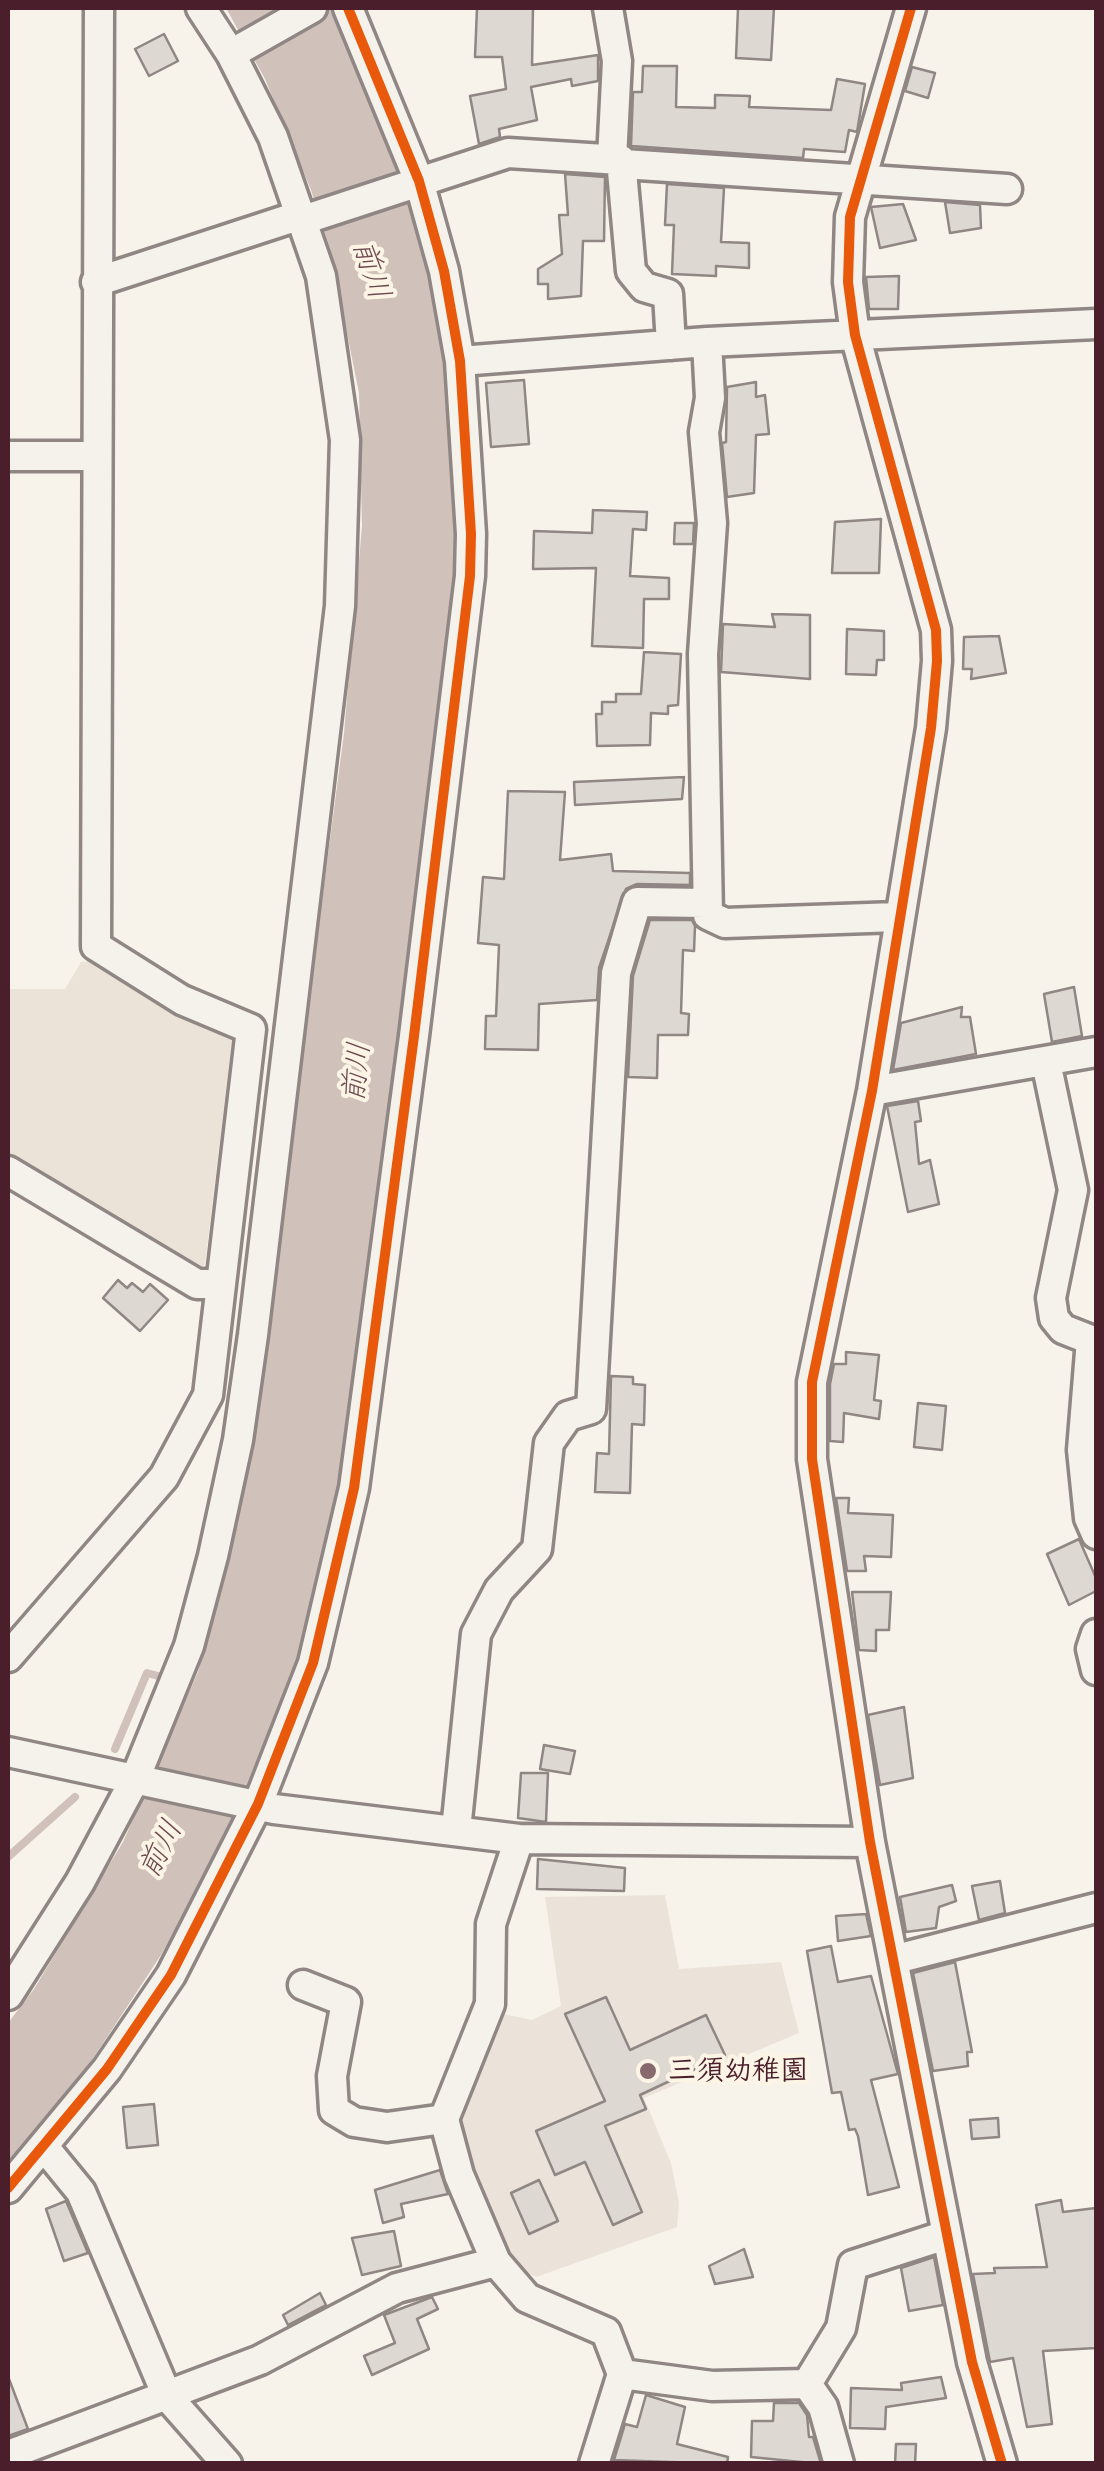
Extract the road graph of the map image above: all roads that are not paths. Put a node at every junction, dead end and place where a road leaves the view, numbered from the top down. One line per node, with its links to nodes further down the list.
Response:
1 (100, 8): 13 (street)
2 (201, 8): 7 (street)
3 (312, 8): 7 (street)
4 (348, 8): 10 (street)
5 (608, 8): 8 (street)
6 (911, 8): 9 (street)
7 (236, 52): 12 (street)
8 (617, 161): 9 (street); 10 (street); 17 (street)
9 (862, 181): 11 (street); 15 (street)
10 (415, 183): 12 (street); 18 (street)
11 (1007, 189)
12 (305, 218): 13 (street); 33 (street)
13 (96, 282): 20 (street)
14 (1096, 324): 15 (street)
15 (855, 335): 16 (street); 22 (street)
16 (707, 342): 17 (street); 21 (street)
17 (671, 344): 18 (street)
18 (460, 361): 34 (street)
19 (8, 456): 20 (street)
20 (96, 456): 27 (street)
21 (706, 902): 22 (street); 35 (street)
22 (897, 916): 25 (street)
23 (1096, 1052): 24 (street)
24 (1046, 1062): 25 (street); 28 (street)
25 (872, 1091): 37 (street)
26 (8, 1171): 27 (street)
27 (221, 1284): 30 (street)
28 (1096, 1534)
29 (1096, 1634): 31 (street)
30 (8, 1657)
31 (1096, 1670)
32 (8, 1752): 33 (street)
33 (138, 1780): 34 (street); 41 (street)
34 (255, 1803): 35 (street); 43 (street)
35 (456, 1830): 36 (street)
36 (519, 1839): 37 (street); 42 (street)
37 (870, 1842): 39 (street)
38 (1096, 1908): 39 (street)
39 (896, 1960): 45 (street)
40 (303, 1985): 42 (street)
41 (8, 1995)
42 (444, 2119): 46 (street)
43 (44, 2148): 44 (street); 49 (street)
44 (8, 2188)
45 (946, 2235): 48 (street); 54 (street)
46 (496, 2262): 47 (street); 49 (street)
47 (622, 2374): 48 (street); 52 (street)
48 (807, 2384): 53 (street)
49 (167, 2396): 50 (street); 51 (street)
50 (8, 2455)
51 (227, 2464)
52 (594, 2464)
53 (839, 2464)
54 (1002, 2464)

